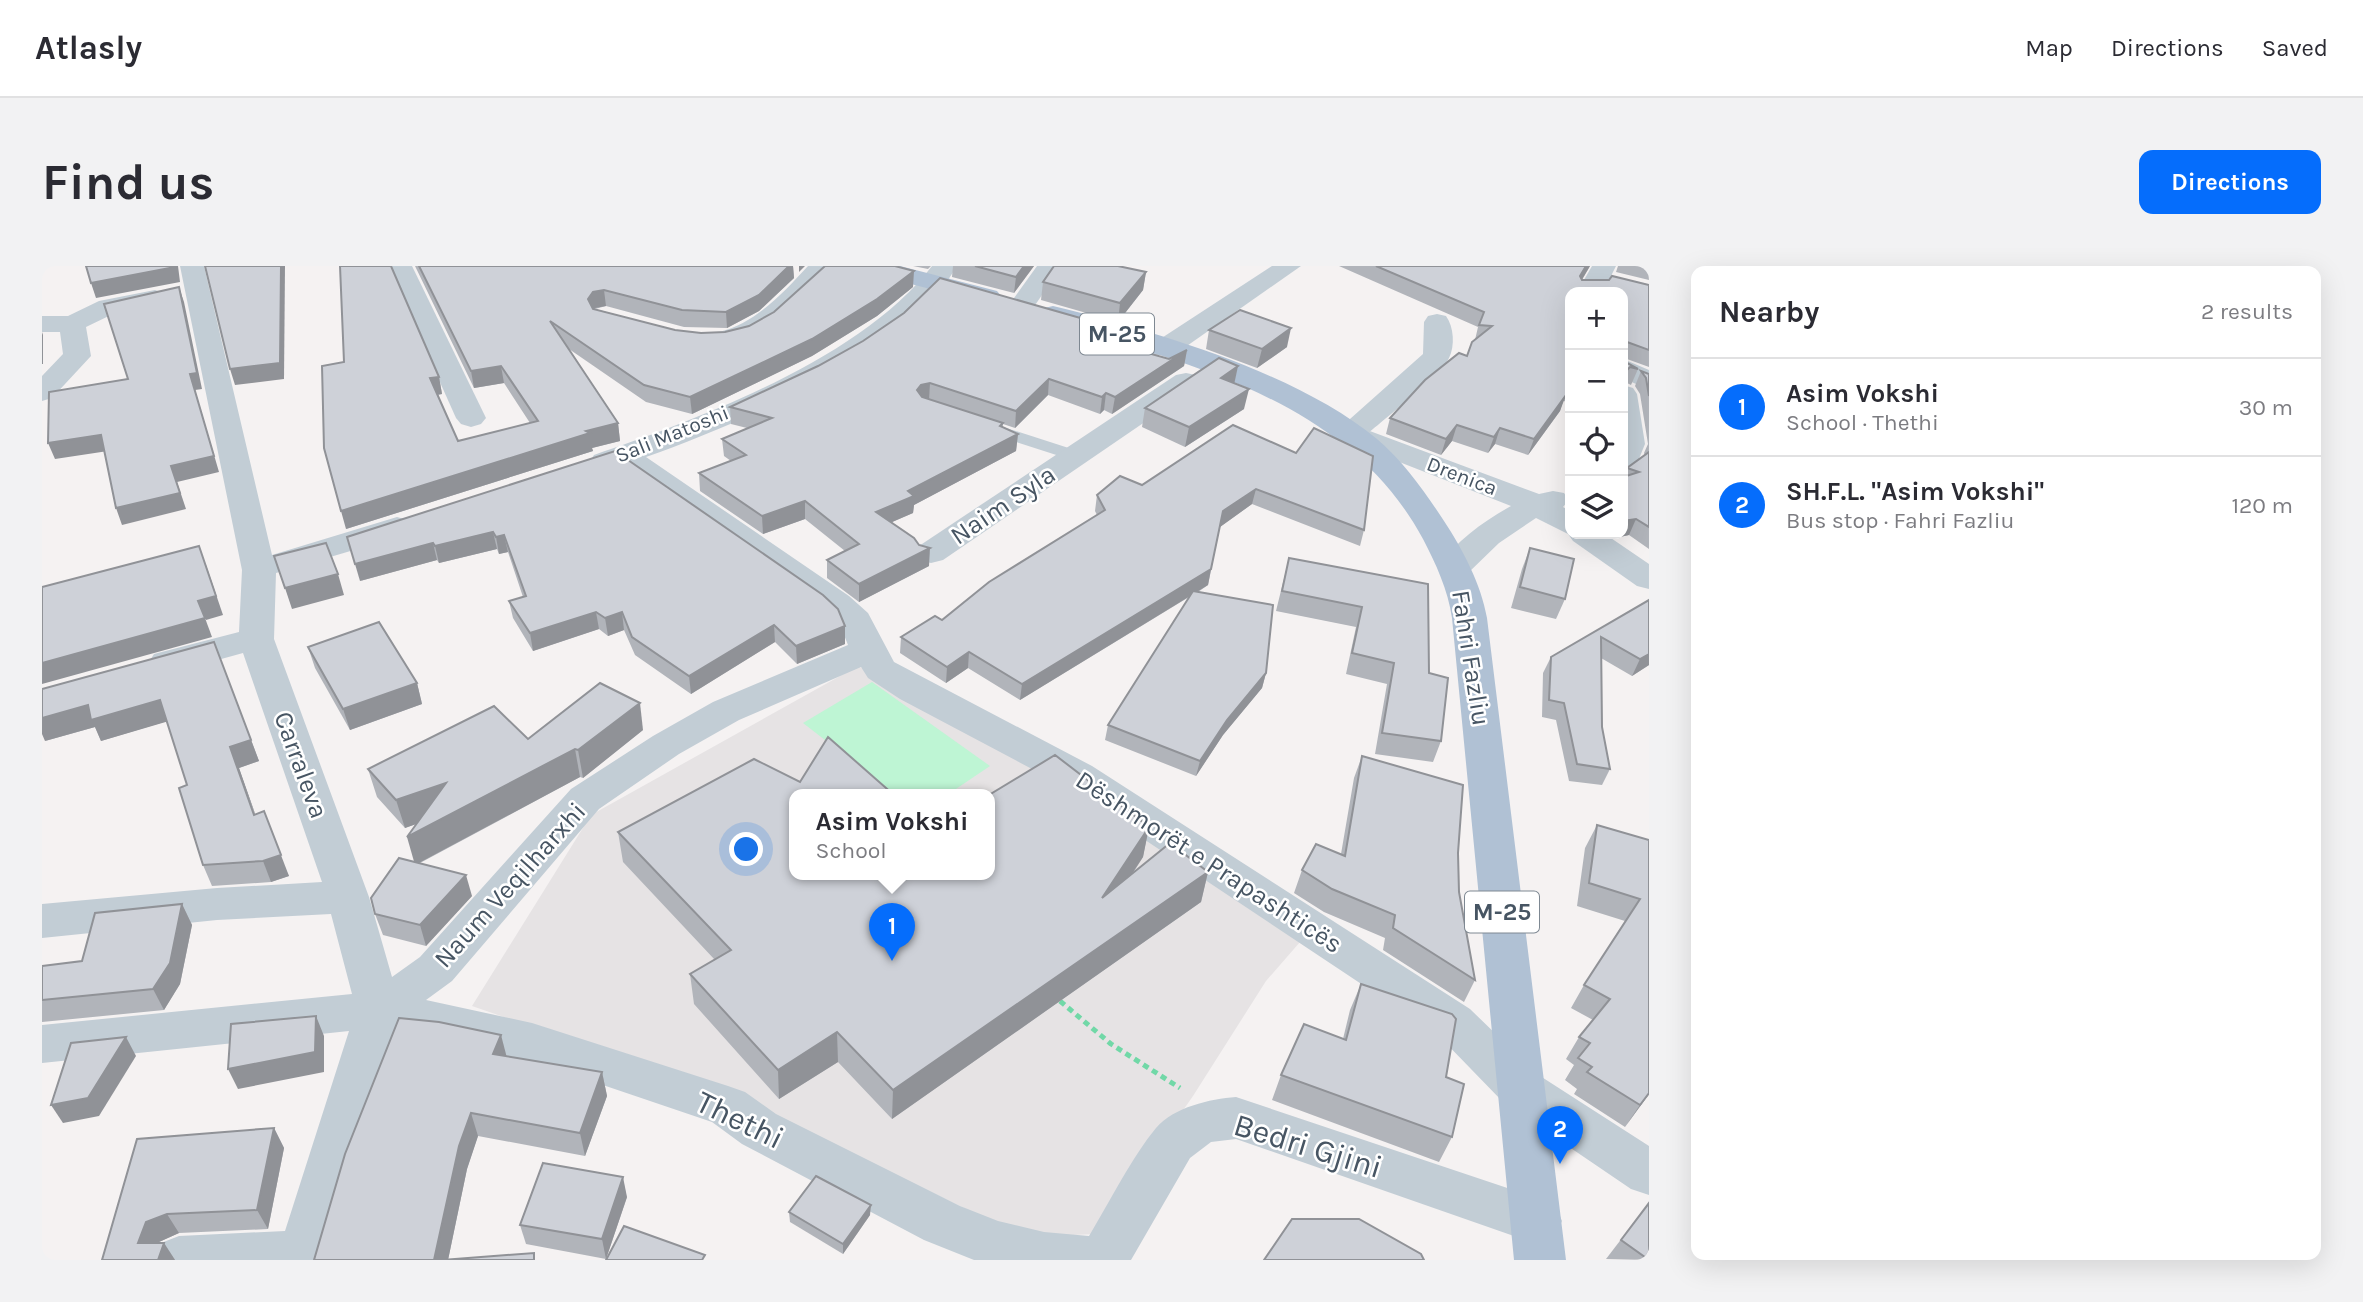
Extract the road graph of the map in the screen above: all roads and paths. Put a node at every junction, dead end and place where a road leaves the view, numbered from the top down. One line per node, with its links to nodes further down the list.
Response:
1 (400, 266): 18 (street)
2 (822, 266): 12 (street)
3 (870, 266): 6 (main road, Fahri Fazliu / M-25)
4 (1050, 266): 8 (street)
5 (1289, 266): 13 (street)
6 (941, 274): 8 (main road, Fahri Fazliu / M-25); 23 (street, Sali Matoshi)
7 (195, 278): 11 (street); 33 (street, Carraleva)
8 (1022, 305): 13 (main road, Fahri Fazliu / M-25)
9 (1437, 321): 21 (street)
10 (42, 324): 11 (street)
11 (72, 324): 17 (street)
12 (702, 337)
13 (1164, 349): 14 (main road, Fahri Fazliu / M-25)
14 (1211, 364): 21 (main road, Fahri Fazliu / M-25); 24 (street, Naim Syla)
15 (1628, 370): 16 (street)
16 (1649, 382)
17 (42, 392)
18 (471, 418)
19 (965, 419): 24 (lane, Naim Syla)
20 (1628, 430): 22 (street)
21 (1351, 433): 27 (street, Drenica); 32 (main road, Fahri Fazliu / M-25)
22 (1628, 450)
23 (623, 455): 25 (street, Sali Matoshi); 36 (street, Dëshmorët e Prapashticës)
24 (1075, 456): 31 (street, Naim Syla)
25 (575, 470)
26 (1565, 497): 27 (street)
27 (1538, 505): 29 (street, Drenica); 32 (street)
28 (427, 517): 33 (street)
29 (1565, 522)
30 (1591, 539): 34 (street)
31 (931, 553)
32 (1455, 567): 43 (main road, Fahri Fazliu / M-25)
33 (259, 570): 35 (street, Carraleva)
34 (1649, 579)
35 (256, 639): 37 (street); 38 (street, Carraleva)
36 (867, 650): 41 (street, Naum Veqilharxhi); 43 (street, Dëshmorët e Prapashticës)
37 (132, 672)
38 (348, 897): 39 (street); 41 (street, Carraleva)
39 (42, 921)
40 (1060, 1001): 44 (path)
41 (379, 1010): 42 (street); 47 (street); 49 (street, Thethi)
42 (42, 1044)
43 (1520, 1088): 45 (street, Dëshmorët e Prapashticës); 46 (main road, Fahri Fazliu / M-25)
44 (1236, 1118): 46 (street, Bedri Gjini); 50 (street, Bedri Gjini)
45 (1649, 1173)
46 (1538, 1241)
47 (302, 1257): 48 (street)
48 (179, 1260)
49 (1088, 1260)
50 (1103, 1260)

